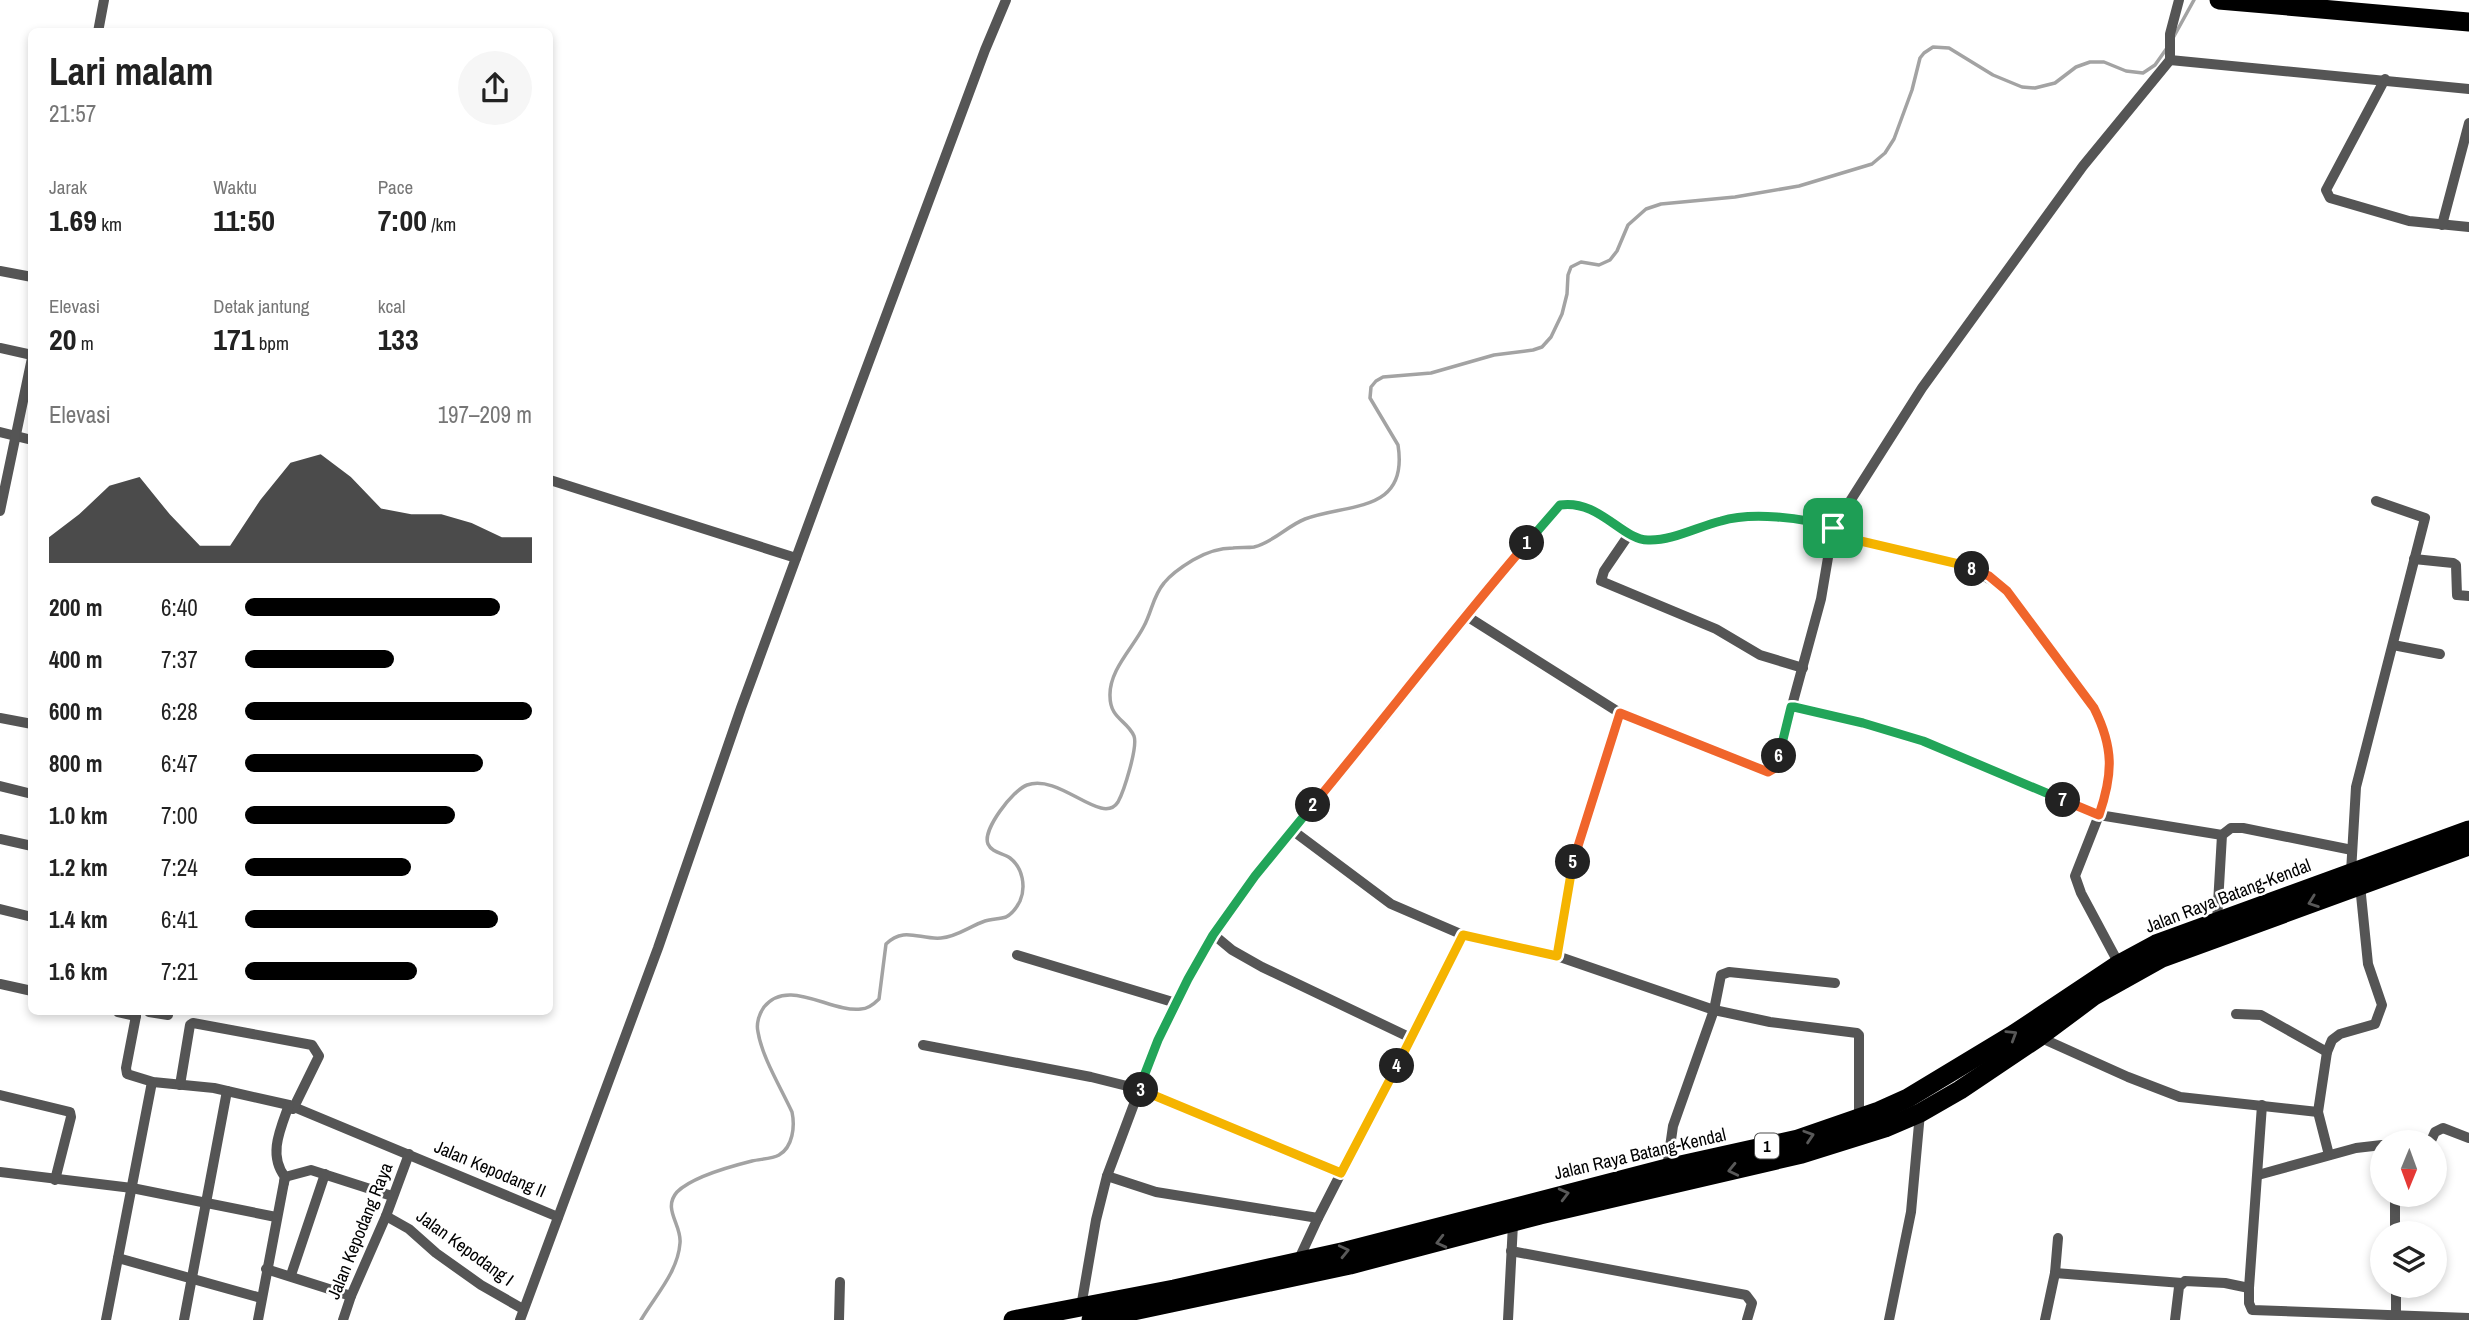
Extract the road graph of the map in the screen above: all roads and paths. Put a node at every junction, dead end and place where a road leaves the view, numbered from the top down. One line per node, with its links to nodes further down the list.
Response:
1 (1006, 0): 27 (street)
2 (2179, 0): 7 (street)
3 (2218, 0): 5 (highway)
4 (102, 1): 6 (street)
5 (2469, 22)
6 (99, 28)
7 (2170, 56): 8 (street); 25 (street)
8 (2385, 79): 9 (street); 11 (street)
9 (2469, 89)
10 (2469, 123): 11 (street)
11 (2442, 225): 12 (street)
12 (2469, 227)
13 (0, 271): 14 (street)
14 (28, 275)
15 (0, 348): 16 (street)
16 (28, 356)
17 (28, 376): 19 (street)
18 (0, 432): 19 (street)
19 (16, 435): 20 (street); 22 (street)
20 (28, 439)
21 (553, 481): 27 (street)
22 (3, 485): 24 (street)
23 (2376, 501): 28 (street)
24 (0, 511)
25 (1833, 528): 26 (street); 33 (street); 40 (street)
26 (1630, 533): 30 (street); 33 (street)
27 (796, 558): 95 (street)
28 (2414, 559): 29 (street); 31 (street)
29 (2469, 596)
30 (1465, 615): 35 (street); 41 (street)
31 (2393, 645): 32 (street); 46 (street)
32 (2440, 654)
33 (1803, 668): 34 (street)
34 (1791, 707): 35 (street); 40 (street)
35 (1620, 713): 54 (street)
36 (0, 718): 37 (street)
37 (28, 723)
38 (0, 786): 39 (street)
39 (28, 793)
40 (2099, 815): 42 (street); 55 (street)
41 (1292, 830): 51 (street); 52 (street)
42 (2221, 835): 46 (street); 50 (street)
43 (0, 839): 45 (street)
44 (2464, 840): 47 (highway, Jalan Raya Batang-Kendal / 1)
45 (28, 845)
46 (2352, 850): 47 (street)
47 (2356, 878): 50 (highway, Jalan Raya Batang-Kendal / 1); 63 (highway, Jalan Raya Batang-Kendal / 1, one-way to 63); 66 (street)
48 (0, 909): 49 (street)
49 (28, 916)
50 (2217, 921): 55 (highway, Jalan Raya Batang-Kendal / 1)
51 (1213, 935): 59 (street); 64 (street)
52 (1463, 935): 54 (street); 64 (street)
53 (1017, 954): 59 (street)
54 (1557, 956): 60 (street)
55 (2119, 964): 76 (highway, Jalan Raya Batang-Kendal / 1, one-way to 55)
56 (1835, 983): 60 (street)
57 (0, 984): 58 (street)
58 (28, 990)
59 (1176, 1003): 69 (street)
60 (1714, 1010): 76 (street); 82 (street)
61 (2236, 1014): 66 (street)
62 (135, 1015): 67 (street)
63 (2039, 1037): 72 (street); 75 (highway, Jalan Raya Batang-Kendal / 1)
64 (1411, 1038): 84 (street)
65 (923, 1045): 69 (street)
66 (2327, 1052): 74 (street)
67 (152, 1082): 68 (street, Jalan Kepodang II); 90 (street)
68 (180, 1085): 70 (street, Jalan Kepodang II); 73 (street)
69 (1139, 1089): 84 (street); 87 (street)
70 (228, 1091): 73 (street, Jalan Kepodang II); 92 (street)
71 (0, 1095): 89 (street)
72 (2262, 1105): 74 (street); 86 (street)
73 (291, 1107): 80 (street, Jalan Kepodang II); 88 (street)
74 (2318, 1112): 81 (street)
75 (1920, 1113): 97 (highway, Jalan Raya Batang-Kendal / 1, one-way to 97); 126 (street)
76 (1859, 1119): 82 (highway, Jalan Raya Batang-Kendal / 1, one-way to 76)
77 (2439, 1130): 78 (street)
78 (2469, 1138)
79 (2370, 1146): 81 (street)
80 (409, 1154): 91 (street, Jalan Kepodang Raya); 95 (street, Jalan Kepodang II)
81 (2329, 1155): 86 (street)
82 (1667, 1168): 98 (highway, Jalan Raya Batang-Kendal / 1, one-way to 82)
83 (0, 1172): 89 (street)
84 (1341, 1173): 96 (street)
85 (325, 1174): 88 (street); 91 (street); 105 (street)
86 (2258, 1175): 109 (street)
87 (1107, 1176): 96 (street); 115 (street)
88 (285, 1177): 94 (street)
89 (55, 1180): 90 (street)
90 (132, 1188): 92 (street); 101 (street)
91 (392, 1196): 93 (street, Jalan Kepodang Raya)
92 (207, 1202): 94 (street); 106 (street)
93 (386, 1216): 110 (street, Jalan Kepodang Raya); 113 (street, Jalan Kepodang I)
94 (276, 1217): 103 (street)
95 (558, 1217): 113 (street)
96 (1318, 1218): 102 (street)
97 (1513, 1224): 98 (highway, Jalan Raya Batang-Kendal / 1); 100 (street)
98 (1470, 1226): 102 (highway, Jalan Raya Batang-Kendal / 1, one-way to 98); 115 (highway, Jalan Raya Batang-Kendal / 1, one-way to 115)
99 (2058, 1238): 104 (street)
100 (1511, 1251): 124 (street); 125 (street)
101 (118, 1258): 106 (street); 118 (street)
102 (1298, 1261): 115 (highway, Jalan Raya Batang-Kendal / 1)
103 (266, 1269): 105 (street); 111 (street)
104 (2055, 1273): 108 (street); 127 (street)
105 (290, 1276): 110 (street)
106 (192, 1280): 111 (street); 119 (street)
107 (840, 1282): 122 (street)
108 (2182, 1283): 109 (street); 128 (street)
109 (2249, 1288): 116 (street)
110 (351, 1296): 121 (street, Jalan Kepodang Raya)
111 (261, 1298): 120 (street)
112 (2396, 1298): 114 (street)
113 (522, 1315)
114 (2396, 1315): 116 (street); 117 (street)
115 (1092, 1316): 123 (highway, Jalan Raya Batang-Kendal / 1)
116 (2333, 1317)
117 (2469, 1318)
118 (106, 1320)
119 (184, 1320)
120 (258, 1320)
121 (343, 1320)
122 (839, 1320)
123 (1013, 1320)
124 (1508, 1320)
125 (1747, 1320)
126 (1889, 1320)
127 (2045, 1320)
128 (2175, 1320)

